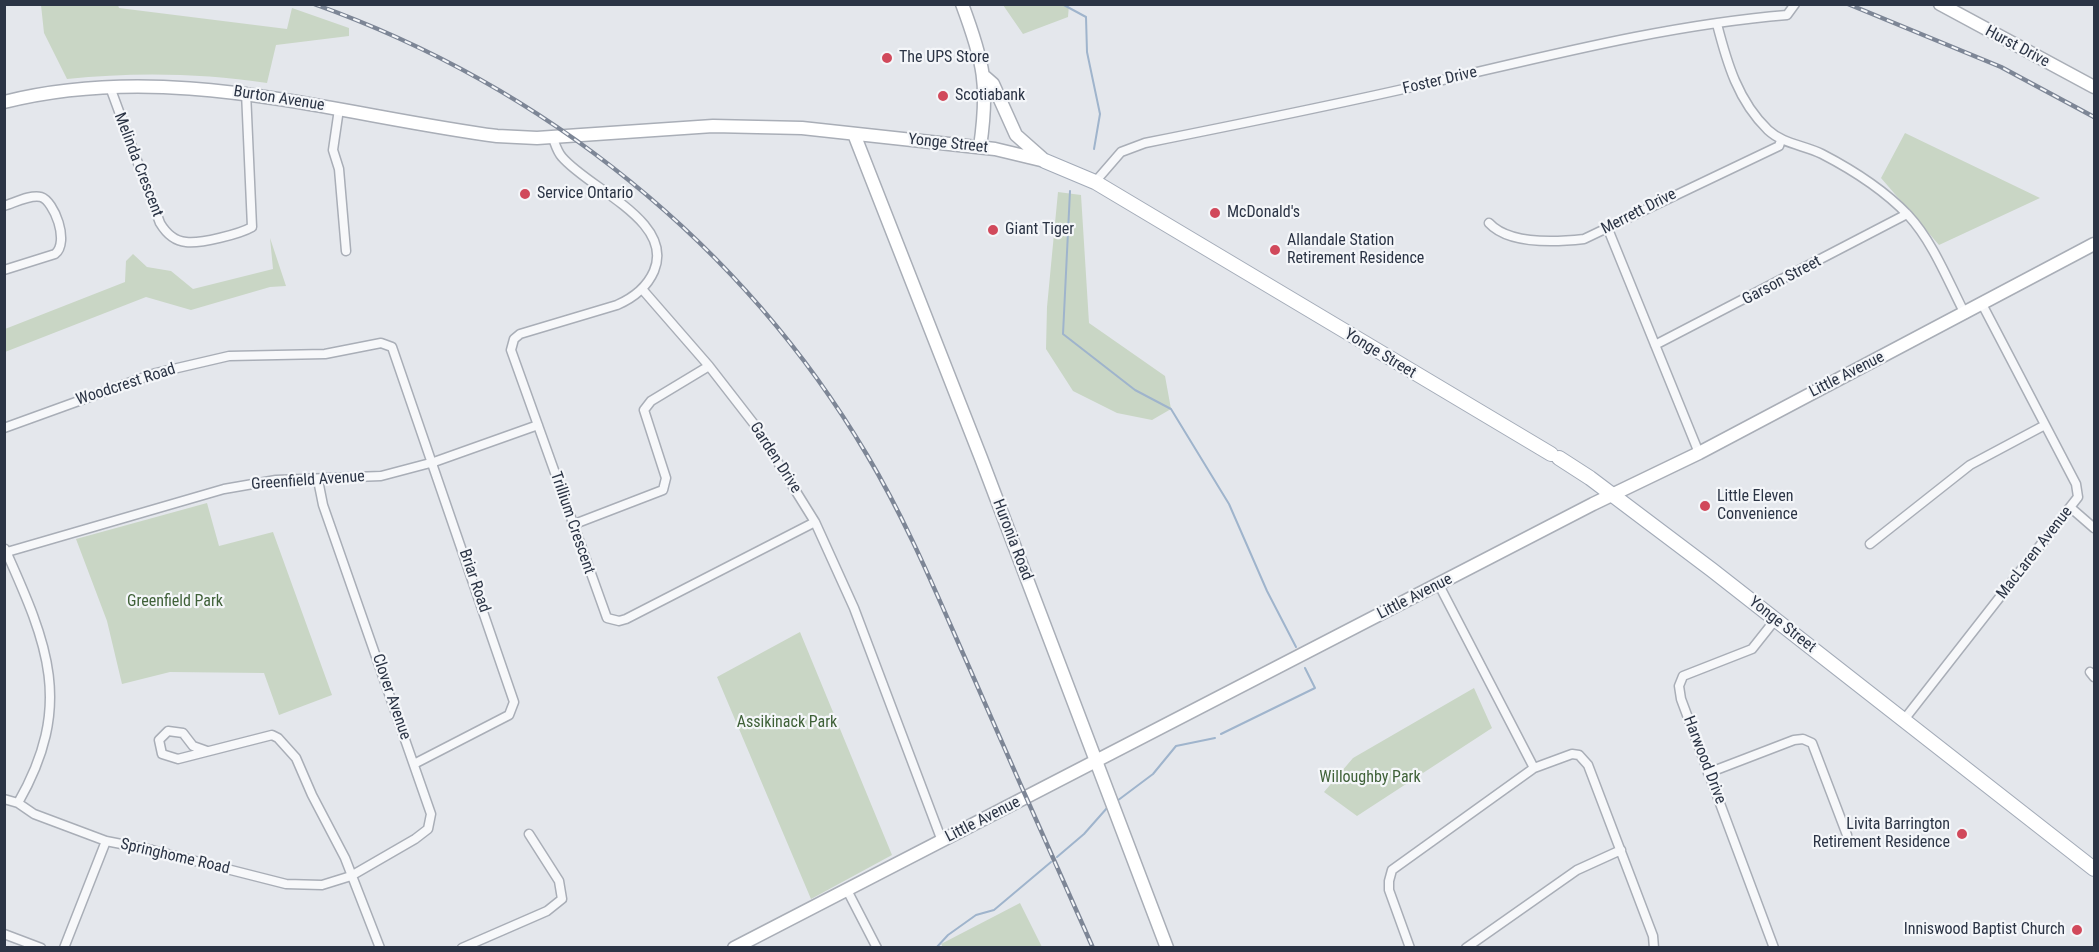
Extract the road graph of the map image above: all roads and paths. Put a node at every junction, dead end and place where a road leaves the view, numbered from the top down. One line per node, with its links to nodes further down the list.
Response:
1 (962, 4): 5 (main road)
2 (1795, 4): 4 (street, Foster Drive)
3 (1940, 4): 7 (main road, Hurst Drive)
4 (1717, 24): 13 (street); 16 (street, Foster Drive)
5 (985, 77): 14 (main road); 15 (main road)
6 (110, 87): 8 (main road, Burton Avenue); 8 (street, Melinda Crescent); 9 (main road, Burton Avenue)
7 (2094, 87)
8 (246, 92): 10 (main road, Burton Avenue)
9 (4, 102)
10 (339, 109): 12 (main road, Burton Avenue); 22 (street)
11 (854, 134): 12 (main road, Yonge Street); 14 (main road, Yonge Street); 47 (main road, Huronia Road)
12 (552, 136): 24 (street)
13 (1781, 140): 18 (street); 20 (street, Merrett Drive)
14 (980, 147): 15 (main road, Yonge Street)
15 (1045, 161): 16 (main road, Yonge Street)
16 (1095, 182): 36 (main road, Yonge Street)
17 (4, 206): 23 (street)
18 (1907, 214): 26 (street); 27 (street, Garson Street)
19 (1489, 223): 20 (street, Merrett Drive)
20 (1608, 229): 27 (street)
21 (2094, 244): 25 (main road, Little Avenue)
22 (346, 251)
23 (4, 270)
24 (642, 289): 29 (street, Garden Drive); 30 (street, Trillium Crescent)
25 (1982, 304): 26 (main road, Little Avenue); 31 (street, MacLaren Avenue)
26 (1965, 314): 33 (main road, Little Avenue)
27 (1655, 345): 33 (street)
28 (392, 347): 32 (street, Woodcrest Road); 34 (street, Briar Road)
29 (709, 366): 38 (street, Garden Drive); 39 (street)
30 (537, 425): 34 (street, Greenfield Avenue); 39 (street, Trillium Crescent)
31 (2045, 425): 37 (street, MacLaren Avenue); 41 (street)
32 (4, 428)
33 (1699, 453): 36 (main road, Little Avenue)
34 (434, 462): 35 (street, Greenfield Avenue); 48 (street, Briar Road)
35 (318, 480): 42 (street, Greenfield Avenue); 48 (street, Clover Avenue)
36 (1613, 496): 43 (main road, Little Avenue); 44 (main road, Yonge Street)
37 (2071, 508): 40 (street); 45 (street, MacLaren Avenue)
38 (815, 522): 39 (street, Trillium Crescent); 56 (street, Garden Drive)
39 (572, 525)
40 (2094, 528)
41 (1870, 544)
42 (6, 550): 52 (street)
43 (1439, 585): 47 (main road, Little Avenue); 49 (street)
44 (1775, 620): 45 (main road, Yonge Street); 50 (street, Harwood Drive)
45 (1903, 722): 58 (main road, Yonge Street)
46 (207, 751): 46 (street); 59 (street)
47 (1095, 762): 56 (main road, Little Avenue); 68 (main road, Huronia Road)
48 (414, 764): 59 (street, Clover Avenue)
49 (1534, 768): 57 (street); 69 (street)
50 (1708, 772): 54 (street); 72 (street, Harwood Drive)
51 (4, 799): 52 (street, Springhome Road)
52 (18, 803): 55 (street, Springhome Road)
53 (529, 834): 65 (street)
54 (1847, 835)
55 (106, 841): 59 (street, Springhome Road); 63 (street)
56 (942, 842): 60 (main road, Little Avenue)
57 (1621, 850): 70 (street); 71 (street)
58 (2094, 869)
59 (351, 876): 64 (street)
60 (847, 890): 66 (main road, Little Avenue); 67 (street)
61 (4, 934): 62 (street)
62 (41, 948)
63 (63, 948)
64 (380, 948)
65 (462, 948)
66 (734, 948)
67 (877, 948)
68 (1167, 948)
69 (1410, 948)
70 (1466, 948)
71 (1654, 948)
72 (1774, 948)

